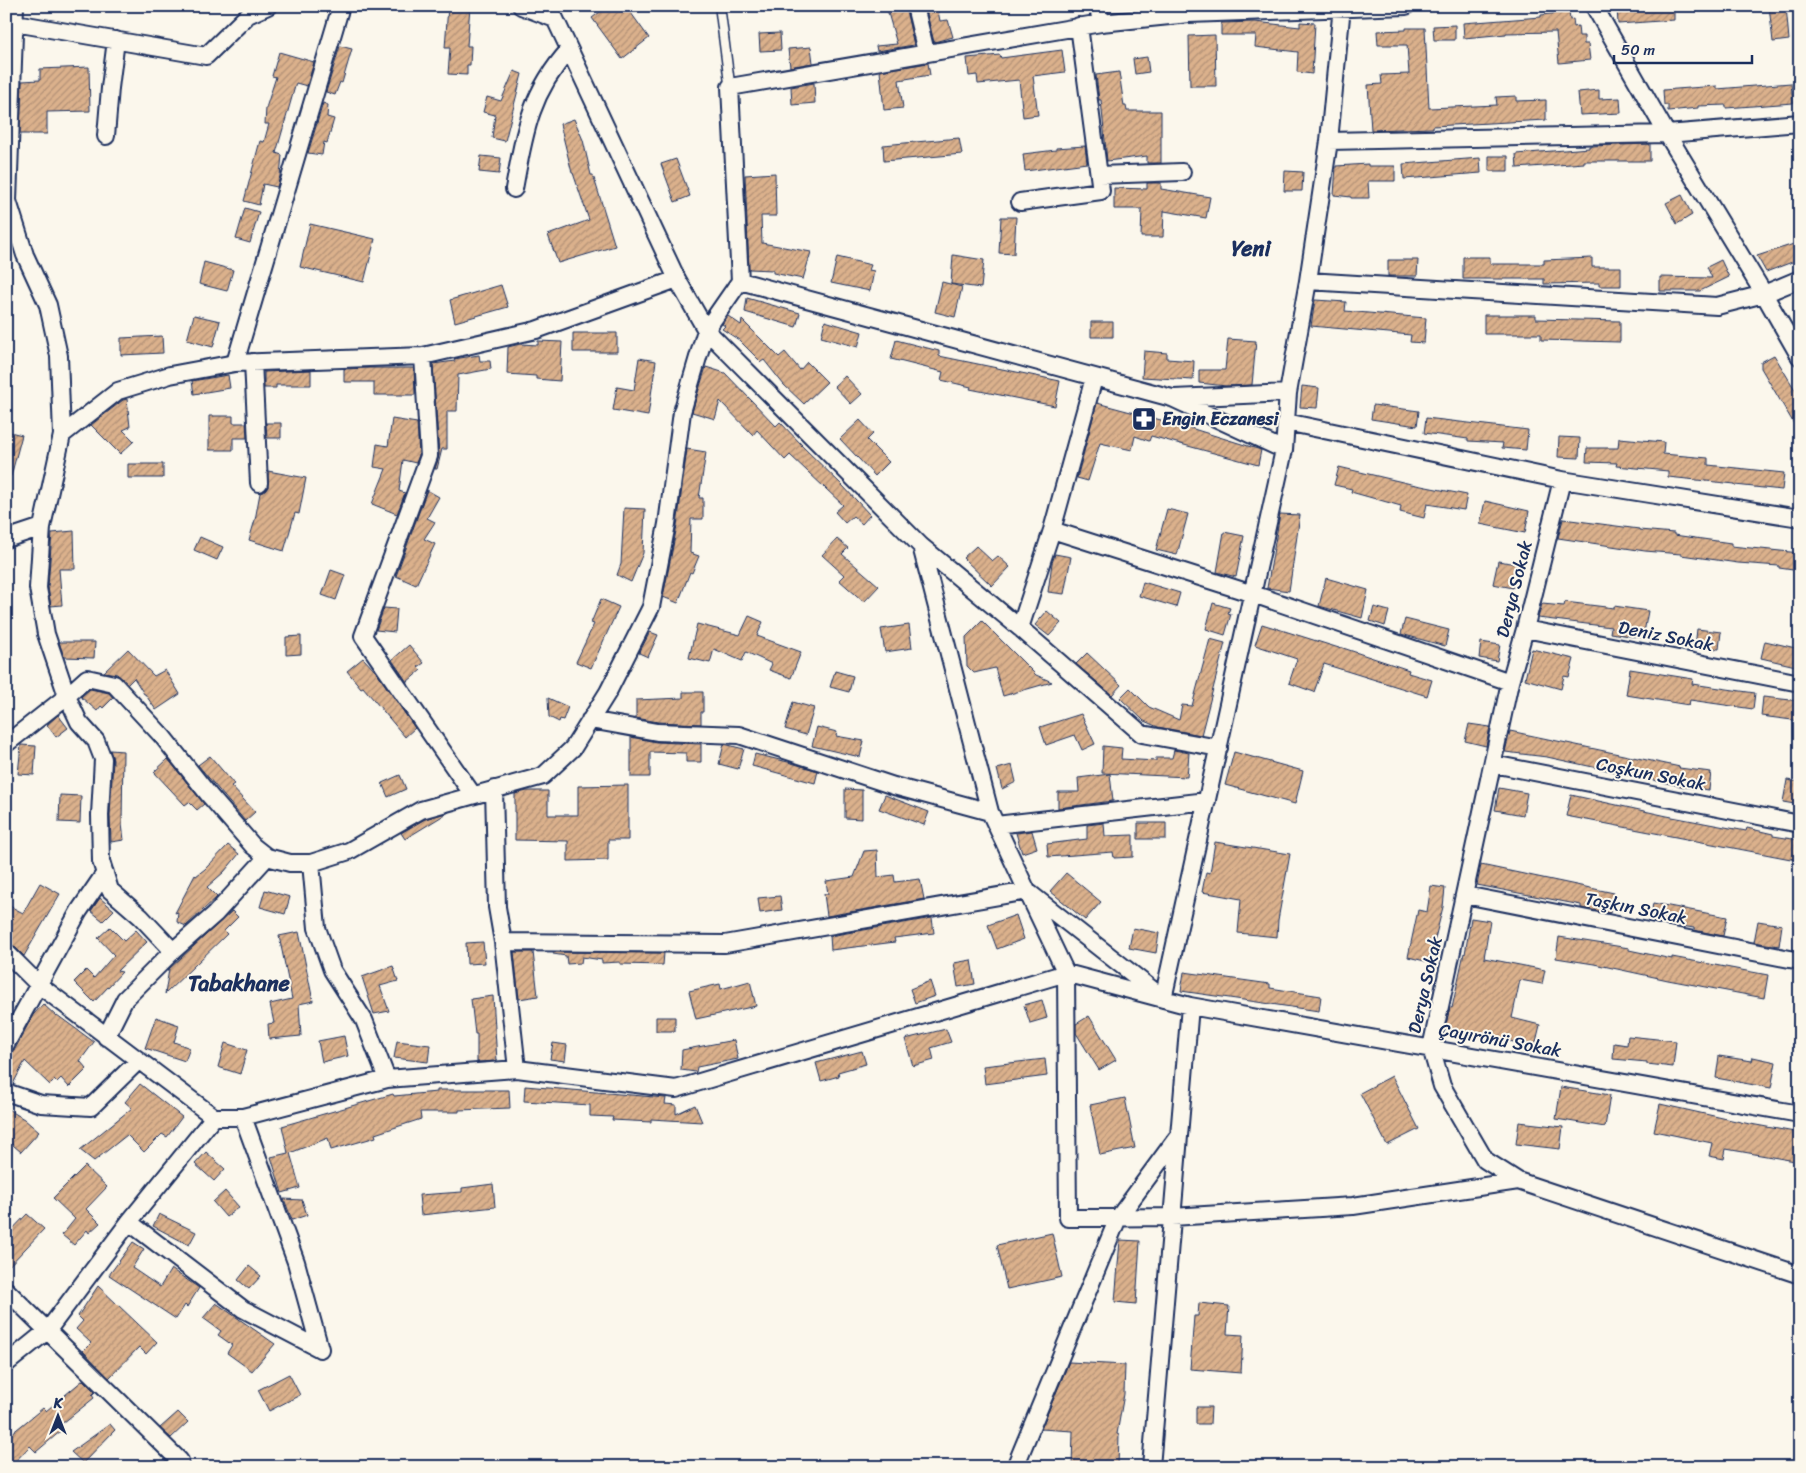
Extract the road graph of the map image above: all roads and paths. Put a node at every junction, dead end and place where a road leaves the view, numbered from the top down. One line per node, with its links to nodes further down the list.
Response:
1 (15, 6): 12 (street)
2 (268, 6): 15 (street)
3 (342, 6): 38 (street)
4 (521, 6): 11 (street)
5 (914, 6): 17 (street)
6 (1098, 6): 13 (street)
7 (1406, 6): 9 (street)
8 (1594, 6): 21 (street)
9 (1342, 7): 13 (street); 23 (street)
10 (720, 9): 19 (lane)
11 (552, 12): 16 (street)
12 (15, 23): 15 (street); 18 (street)
13 (1101, 23): 14 (street)
14 (1079, 26): 17 (street); 25 (street)
15 (116, 40): 22 (street)
16 (569, 50): 26 (street); 29 (street)
17 (926, 52): 19 (street)
18 (9, 83): 28 (street)
19 (730, 87): 31 (street)
20 (1800, 123): 21 (street)
21 (1666, 134): 23 (street); 33 (street)
22 (106, 136)
23 (1329, 141): 32 (street)
24 (1182, 172): 25 (street)
25 (1099, 176): 27 (street)
26 (514, 189)
27 (1020, 202)
28 (14, 244): 43 (street)
29 (677, 279): 34 (street); 35 (street)
30 (1800, 279): 33 (street)
31 (740, 281): 34 (street); 39 (street)
32 (1308, 281): 33 (street); 40 (street)
33 (1764, 294): 36 (street)
34 (706, 330): 51 (street); 58 (street)
35 (423, 356): 37 (street); 63 (street)
36 (1800, 357)
37 (253, 362): 38 (street); 46 (street)
38 (235, 363): 43 (street)
39 (1094, 378): 41 (street); 49 (street)
40 (1288, 393): 41 (street); 42 (street)
41 (1172, 398): 44 (street)
42 (1286, 422): 44 (street); 45 (street)
43 (62, 435): 48 (street)
44 (1284, 450): 52 (street)
45 (1562, 480): 47 (street); 54 (street, Derya Sokak)
46 (259, 483)
47 (1800, 518)
48 (42, 527): 50 (street); 57 (street)
49 (1052, 530): 52 (street); 53 (street)
50 (6, 539)
51 (920, 546): 53 (street); 65 (street)
52 (1253, 594): 55 (street); 60 (street)
53 (1020, 628): 60 (street)
54 (1525, 629): 55 (street, Derya Sokak); 56 (street, Deniz Sokak)
55 (1510, 682): 61 (street, Derya Sokak)
56 (1800, 683)
57 (67, 696): 59 (street); 67 (street); 69 (street)
58 (590, 720): 62 (street); 65 (street)
59 (6, 744)
60 (1219, 748): 64 (street)
61 (1494, 764): 66 (street, Coşkun Sokak); 71 (street, Derya Sokak)
62 (494, 789): 63 (street); 72 (street)
63 (472, 795): 68 (street)
64 (1207, 801): 65 (street); 78 (street)
65 (993, 819): 70 (street)
66 (1800, 824)
67 (267, 857): 68 (street); 73 (street)
68 (311, 863): 85 (street)
69 (105, 873): 73 (street); 77 (street)
70 (1027, 891): 72 (street); 76 (street); 78 (street)
71 (1465, 894): 75 (street, Taşkın Sokak); 82 (street, Derya Sokak)
72 (503, 942): 84 (street)
73 (173, 950): 80 (street)
74 (6, 952): 77 (street)
75 (1800, 961)
76 (1066, 973): 78 (street, Çayırönü Sokak); 84 (street); 93 (street)
77 (39, 986): 80 (street); 81 (street)
78 (1164, 999): 79 (street, Çayırönü Sokak)
79 (1190, 1006): 82 (street, Çayırönü Sokak); 90 (street)
80 (106, 1037): 83 (street)
81 (6, 1044)
82 (1431, 1048): 87 (street, Çayırönü Sokak); 91 (street, Derya Sokak)
83 (138, 1061): 86 (street); 88 (street)
84 (517, 1069): 85 (street)
85 (387, 1079): 89 (street)
86 (6, 1092)
87 (1800, 1114)
88 (214, 1117): 89 (street); 94 (street)
89 (243, 1117): 94 (street)
90 (1179, 1134): 92 (street); 93 (street)
91 (1518, 1181): 92 (street); 95 (street, Derya Sokak)
92 (1172, 1217): 93 (street); 101 (street)
93 (1118, 1218): 100 (street)
94 (128, 1222): 97 (street)
95 (1800, 1275)
96 (6, 1290): 97 (street)
97 (48, 1330): 98 (street); 99 (street)
98 (6, 1364)
99 (180, 1461)
100 (1015, 1467)
101 (1151, 1467)

